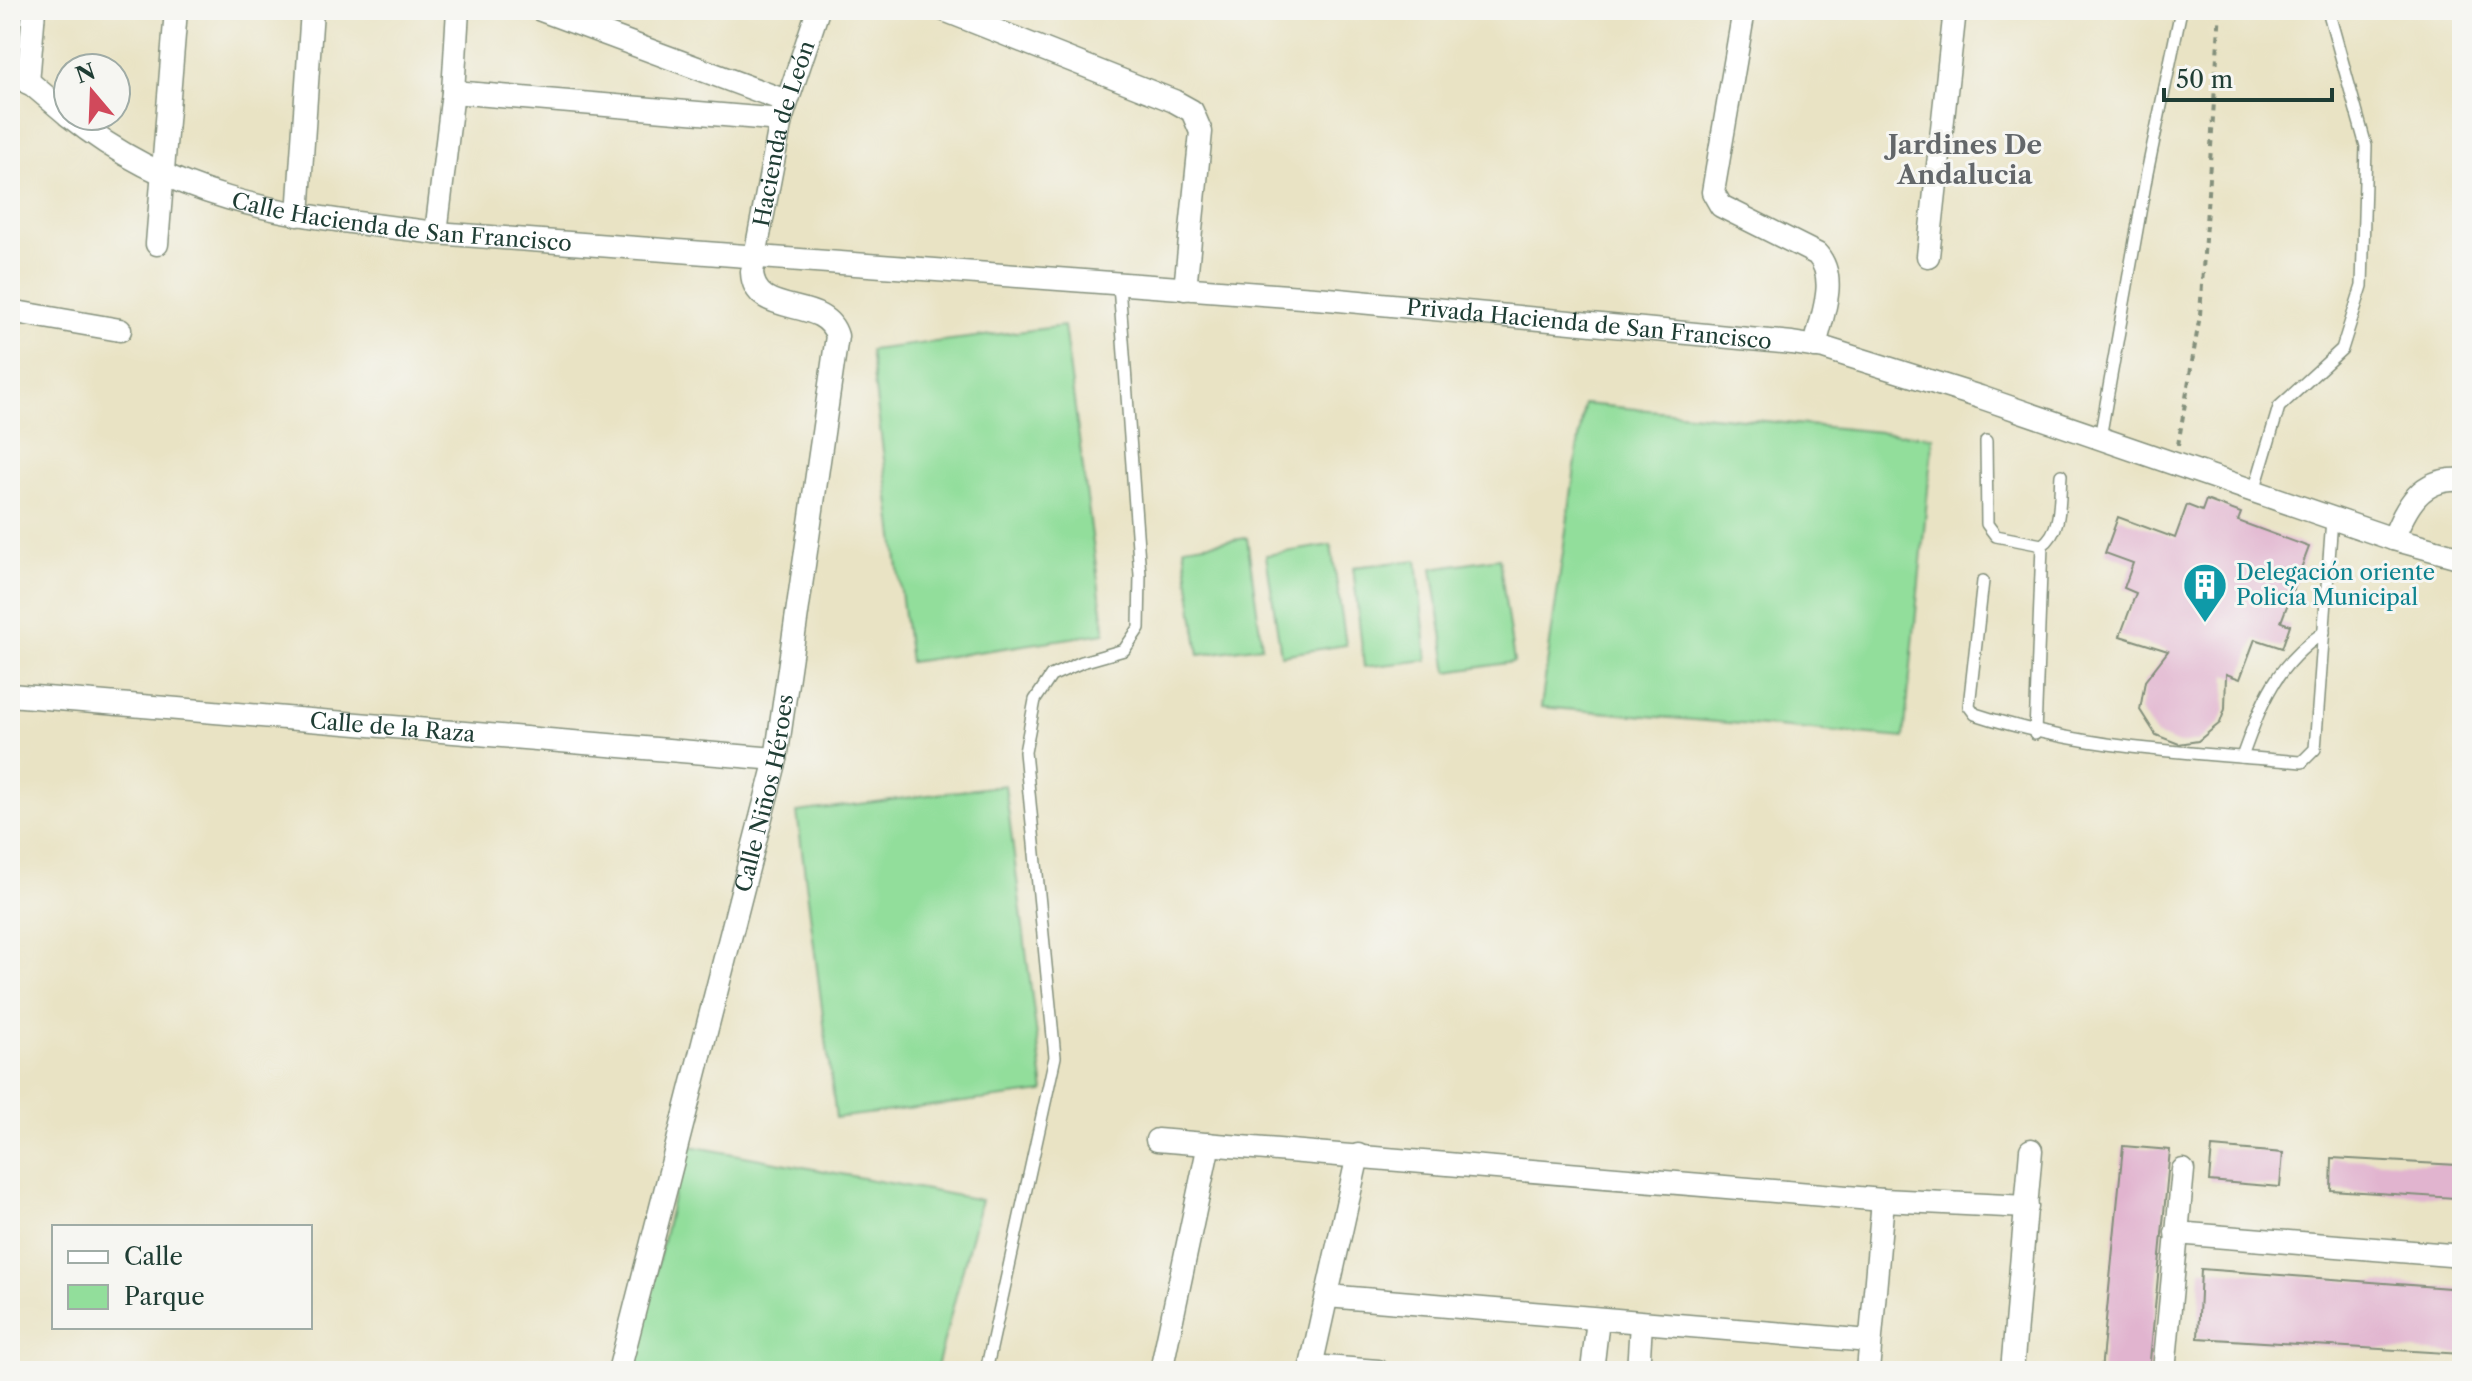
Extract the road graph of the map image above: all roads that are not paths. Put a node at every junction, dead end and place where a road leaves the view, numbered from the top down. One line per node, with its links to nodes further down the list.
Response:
1 (34, 10): 13 (street)
2 (176, 10): 18 (street)
3 (312, 10): 19 (street)
4 (458, 10): 14 (street)
5 (541, 10): 16 (street)
6 (818, 10): 16 (street, Hacienda de León)
7 (944, 10): 25 (street)
8 (1744, 10): 28 (street)
9 (1955, 10): 22 (street)
10 (2181, 10): 29 (lane)
11 (2328, 10): 33 (lane)
12 (10, 66): 13 (street, Calle Hacienda de San Francisco)
13 (28, 83): 15 (street, Calle Hacienda de San Francisco)
14 (453, 92): 16 (street); 20 (street)
15 (52, 103)
16 (783, 110): 23 (street, Hacienda de León)
17 (90, 132): 18 (street, Calle Hacienda de San Francisco)
18 (162, 177): 19 (street, Calle Hacienda de San Francisco); 21 (street)
19 (298, 215): 20 (street, Calle Hacienda de San Francisco)
20 (436, 233): 23 (street, Calle Hacienda de San Francisco)
21 (157, 244)
22 (1928, 256)
23 (755, 259): 24 (street, Privada Hacienda de San Francisco); 43 (street, Calle Niños Héroes)
24 (1119, 285): 25 (street, Privada Hacienda de San Francisco); 59 (lane)
25 (1185, 289): 28 (street, Privada Hacienda de San Francisco)
26 (10, 311): 27 (street)
27 (120, 330)
28 (1815, 347): 29 (street, Privada Hacienda de San Francisco)
29 (2100, 438): 33 (street, Privada Hacienda de San Francisco)
30 (1986, 441): 36 (lane)
31 (2061, 475): 36 (lane)
32 (2462, 480): 35 (street)
33 (2254, 491): 34 (street, Privada Hacienda de San Francisco)
34 (2332, 519): 35 (street, Privada Hacienda de San Francisco); 39 (lane)
35 (2393, 539): 37 (street, Privada Hacienda de San Francisco)
36 (2042, 545): 41 (lane)
37 (2462, 558)
38 (1983, 581): 41 (lane)
39 (2324, 632): 42 (lane); 42 (lane)
40 (10, 695): 43 (street, Calle de la Raza)
41 (2035, 734): 42 (lane)
42 (2242, 757)
43 (776, 759): 58 (street, Calle Niños Héroes)
44 (1157, 1140): 45 (street)
45 (1209, 1144): 47 (street); 60 (street)
46 (2031, 1150): 50 (street)
47 (1358, 1155): 49 (street); 53 (street)
48 (2183, 1170): 51 (street)
49 (1883, 1200): 50 (street); 56 (street)
50 (2027, 1207): 65 (street)
51 (2176, 1233): 52 (street); 66 (street)
52 (2462, 1256)
53 (1327, 1296): 54 (street); 57 (street)
54 (1598, 1319): 55 (street); 62 (street)
55 (1641, 1323): 56 (street); 63 (street)
56 (1870, 1341): 64 (street)
57 (1311, 1368): 61 (street)
58 (619, 1371)
59 (986, 1371)
60 (1161, 1371)
61 (1378, 1371)
62 (1592, 1371)
63 (1638, 1371)
64 (1868, 1371)
65 (2012, 1371)
66 (2164, 1371)

